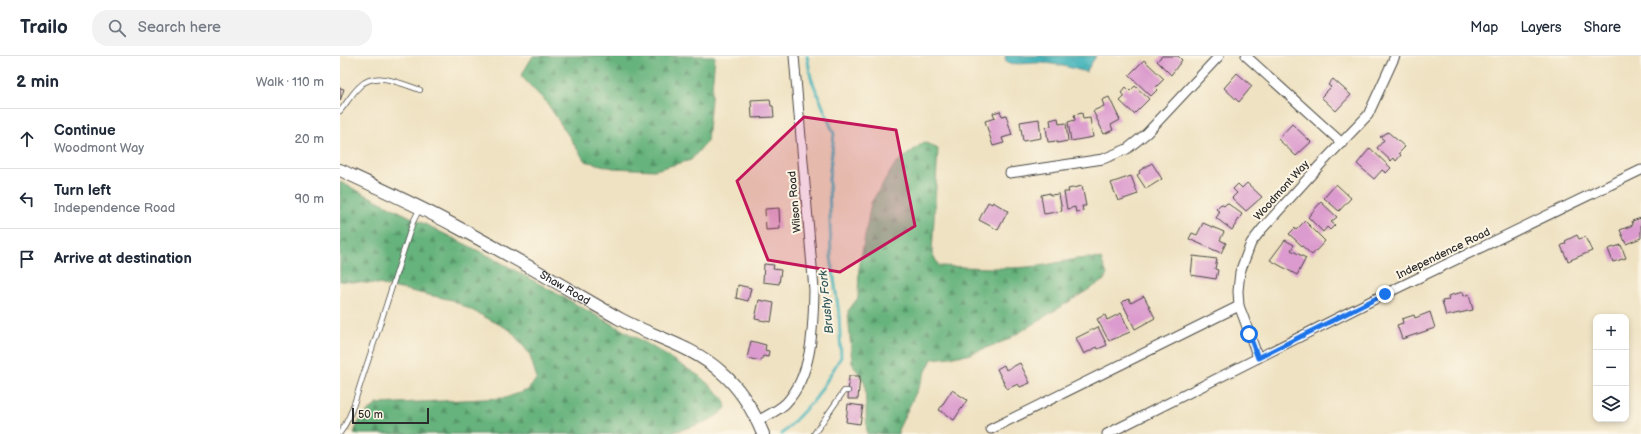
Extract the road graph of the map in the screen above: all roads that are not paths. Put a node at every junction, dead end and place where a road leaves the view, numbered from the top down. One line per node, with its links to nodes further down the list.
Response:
1 (794, 56): 15 (street, Wilson Road)
2 (1219, 56): 10 (street)
3 (1246, 56): 7 (street)
4 (1395, 56): 7 (street, Woodmont Way)
5 (420, 90): 6 (lane)
6 (340, 111)
7 (1342, 143): 12 (street, Woodmont Way)
8 (340, 170): 11 (main road, Shaw Road)
9 (1641, 170): 13 (street, Independence Road)
10 (1010, 173)
11 (420, 208): 15 (main road, Shaw Road); 17 (lane)
12 (1239, 306): 13 (street, Woodmont Way); 16 (street)
13 (1258, 358): 20 (street, Independence Road)
14 (848, 391): 19 (lane)
15 (757, 421): 18 (main road, Shaw Road)
16 (991, 429)
17 (340, 433)
18 (763, 434)
19 (814, 434)
20 (1107, 434)

